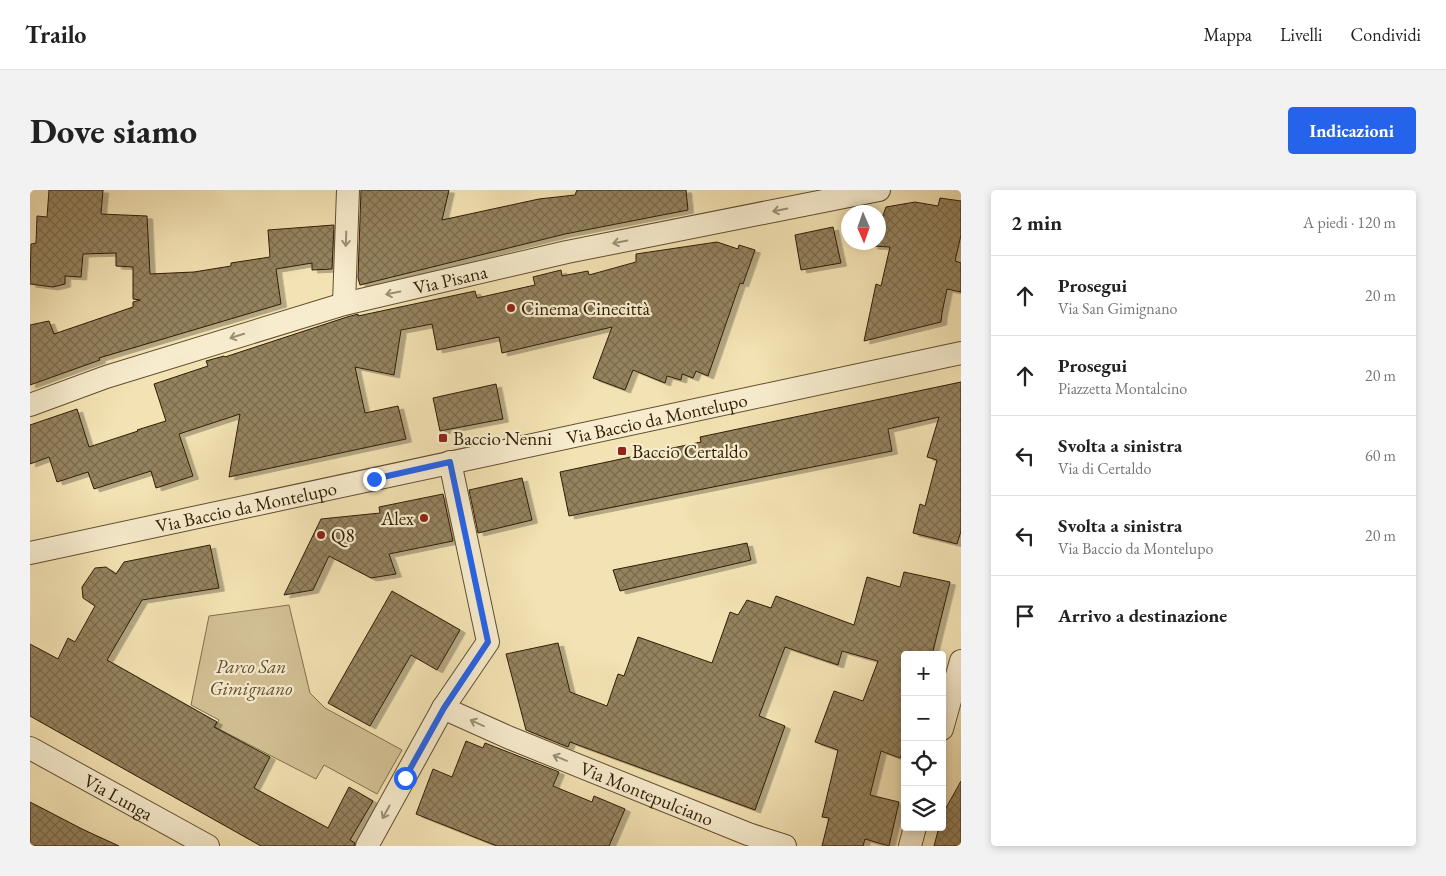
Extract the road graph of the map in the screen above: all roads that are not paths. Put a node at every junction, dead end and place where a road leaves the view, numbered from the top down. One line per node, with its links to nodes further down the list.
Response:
1 (348, 190): 3 (street, one-way to 3)
2 (879, 190): 3 (street, Via Pisana, one-way to 3)
3 (344, 304): 5 (street, Via Pisana, one-way to 5)
4 (961, 353): 6 (street, Via Baccio da Montelupo)
5 (30, 405)
6 (450, 462): 7 (street, Via Baccio da Montelupo); 9 (street)
7 (30, 554)
8 (961, 661): 10 (street)
9 (444, 708): 14 (street, one-way to 14); 15 (street, Via Montepulciano, one-way to 9)
10 (946, 715)
11 (30, 748): 13 (street, Via Lunga)
12 (915, 831): 16 (street)
13 (208, 846)
14 (367, 846)
15 (784, 846)
16 (910, 846)

